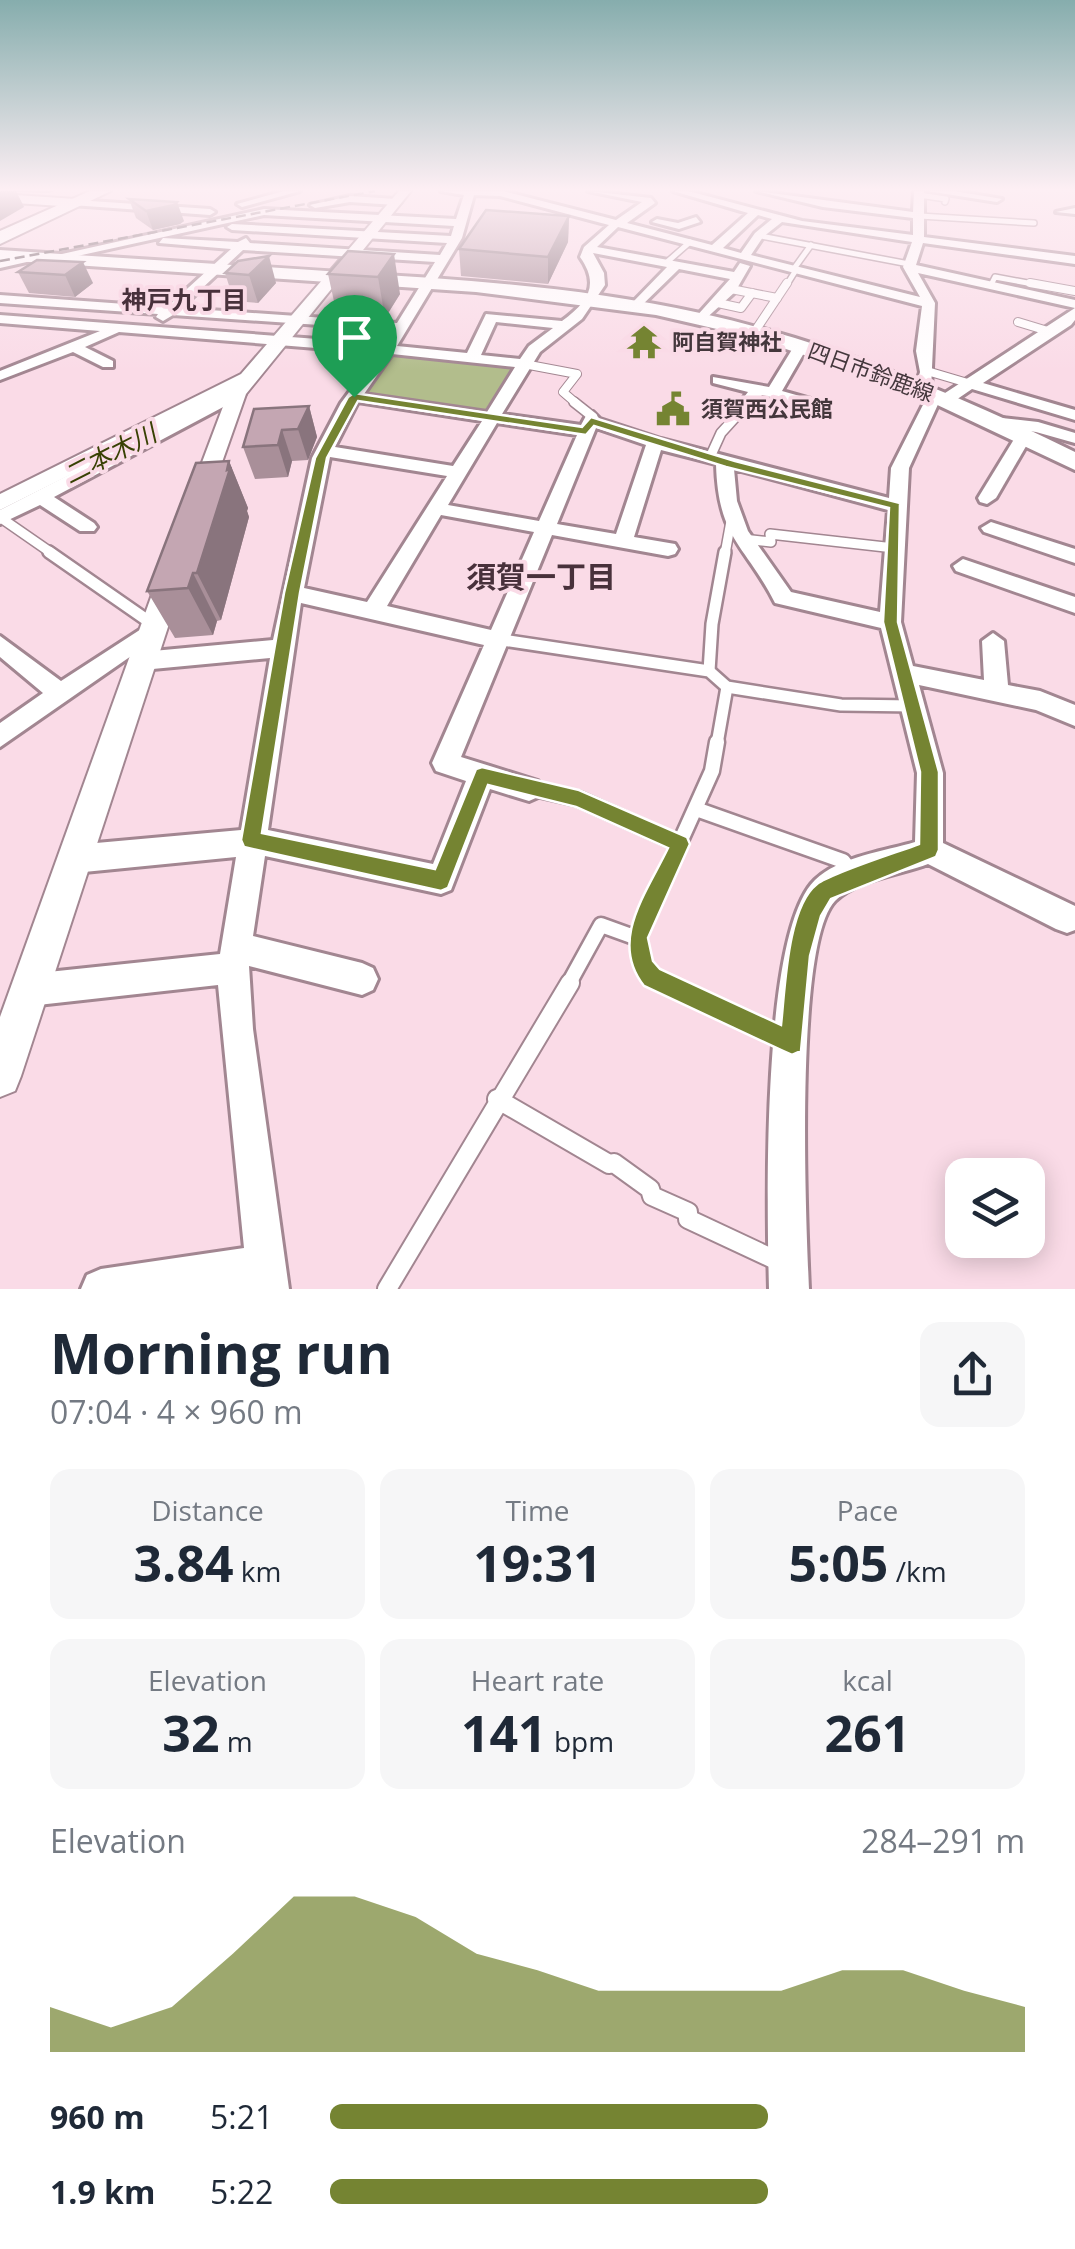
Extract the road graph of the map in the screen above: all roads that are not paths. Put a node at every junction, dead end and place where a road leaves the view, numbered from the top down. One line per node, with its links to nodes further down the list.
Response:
1 (34, 251): 20 (street)
2 (71, 251): 18 (street)
3 (236, 251): 25 (street)
4 (323, 251): 16 (street)
5 (389, 251): 17 (street)
6 (447, 251): 21 (street)
7 (588, 251): 33 (street)
8 (600, 251): 23 (street)
9 (683, 251): 23 (lane)
10 (723, 251): 19 (street)
11 (750, 251): 19 (street)
12 (806, 251): 26 (lane)
13 (839, 251): 24 (lane)
14 (914, 251): 24 (street)
15 (1002, 251): 22 (street)
16 (352, 253): 17 (street); 27 (street)
17 (386, 255): 21 (street)
18 (43, 257): 20 (main road, 四日市鈴鹿線); 25 (main road, 四日市鈴鹿線)
19 (746, 257): 26 (street); 29 (street)
20 (3, 258)
21 (442, 259): 28 (street)
22 (1075, 260)
23 (672, 264): 29 (street); 39 (street)
24 (909, 266): 30 (street); 36 (street)
25 (215, 269): 27 (main road, 四日市鈴鹿線); 40 (street)
26 (795, 270): 34 (lane); 36 (street)
27 (332, 277): 28 (main road, 四日市鈴鹿線); 44 (street)
28 (428, 283): 33 (main road, 四日市鈴鹿線); 47 (street)
29 (735, 283): 32 (lane); 37 (street)
30 (991, 285): 31 (lane); 38 (street)
31 (1075, 291)
32 (752, 293): 34 (lane); 37 (lane)
33 (590, 298): 39 (main road, 四日市鈴鹿線); 46 (street)
34 (777, 298): 49 (lane)
35 (0, 299): 40 (street)
36 (930, 303): 64 (street)
37 (718, 304): 43 (street)
38 (1075, 304)
39 (637, 306): 43 (main road, 四日市鈴鹿線)
40 (170, 311): 44 (street); 50 (street)
41 (1075, 312): 51 (street)
42 (0, 319): 48 (street)
43 (701, 319): 54 (main road, 四日市鈴鹿線)
44 (297, 320): 47 (street); 52 (street)
45 (1018, 322): 51 (lane)
46 (561, 325): 56 (street); 58 (street)
47 (401, 326): 55 (street)
48 (117, 328): 50 (street); 53 (street)
49 (757, 328)
50 (148, 331): 52 (street)
51 (1052, 332): 61 (street)
52 (279, 341): 55 (street); 62 (street)
53 (73, 346): 57 (street); 59 (street)
54 (801, 346): 64 (main road, 四日市鈴鹿線); 65 (street)
55 (388, 349): 56 (street); 66 (street)
56 (474, 356): 58 (street)
57 (108, 364)
58 (524, 364): 70 (street); 71 (lane)
59 (3, 375): 63 (street)
60 (718, 380): 65 (street)
61 (971, 384): 64 (street); 64 (lane); 69 (street)
62 (242, 386): 80 (street); 82 (street); 86 (street)
63 (31, 388)
64 (933, 388): 72 (main road, 四日市鈴鹿線); 83 (street)
65 (765, 392): 67 (street); 68 (street)
66 (354, 397): 70 (street); 76 (street)
67 (822, 407)
68 (741, 411): 77 (lane)
69 (1075, 415)
70 (490, 417): 71 (street); 79 (street)
71 (590, 423): 75 (street); 89 (street)
72 (1002, 424): 73 (main road, 四日市鈴鹿線); 74 (street)
73 (1024, 436): 78 (main road, 四日市鈴鹿線); 81 (street)
74 (1075, 438)
75 (655, 443): 77 (street); 92 (street)
76 (325, 451): 79 (street); 98 (street)
77 (718, 459): 83 (street); 87 (street)
78 (1075, 462)
79 (457, 472): 84 (street)
80 (41, 497): 85 (street); 88 (street)
81 (987, 498)
82 (0, 503)
83 (896, 506): 93 (street)
84 (434, 508): 89 (street); 100 (street)
85 (0, 518): 102 (lane)
86 (192, 518)
87 (731, 521): 91 (street); 107 (lane)
88 (87, 527)
89 (546, 528): 92 (street); 103 (street)
90 (991, 528): 96 (street)
91 (743, 540): 93 (lane); 101 (street)
92 (623, 542): 94 (street)
93 (894, 548): 101 (street)
94 (668, 549)
95 (180, 554): 102 (street)
96 (1075, 556)
97 (964, 566): 99 (street)
98 (292, 593): 100 (street); 106 (street)
99 (1075, 605)
100 (373, 611): 103 (street)
101 (890, 622): 108 (street)
102 (150, 639): 106 (street); 111 (street); 121 (street)
103 (496, 639): 107 (lane); 115 (street)
104 (993, 642): 110 (street)
105 (0, 644): 111 (street)
106 (283, 648): 118 (street)
107 (709, 671): 109 (lane)
108 (904, 673): 110 (street); 112 (street)
109 (727, 687): 112 (lane); 117 (lane)
110 (997, 691): 113 (street)
111 (60, 694): 114 (street)
112 (914, 706): 120 (street)
113 (1075, 716)
114 (0, 736)
115 (482, 775): 116 (street); 118 (street)
116 (529, 789): 119 (lane)
117 (696, 808): 119 (lane); 122 (lane)
118 (251, 841): 121 (street); 125 (street)
119 (680, 844): 124 (lane)
120 (929, 850): 122 (street); 123 (street)
121 (74, 859): 127 (street)
122 (855, 876): 128 (street)
123 (1071, 921)
124 (637, 938): 128 (lane); 130 (lane)
125 (235, 958): 126 (street); 127 (street); 131 (street)
126 (362, 979)
127 (30, 990): 129 (street)
128 (792, 1043): 132 (street)
129 (0, 1076)
130 (497, 1098): 132 (lane); 134 (lane)
131 (267, 1277): 133 (street)
132 (789, 1277)
133 (101, 1289)
134 (386, 1289)

